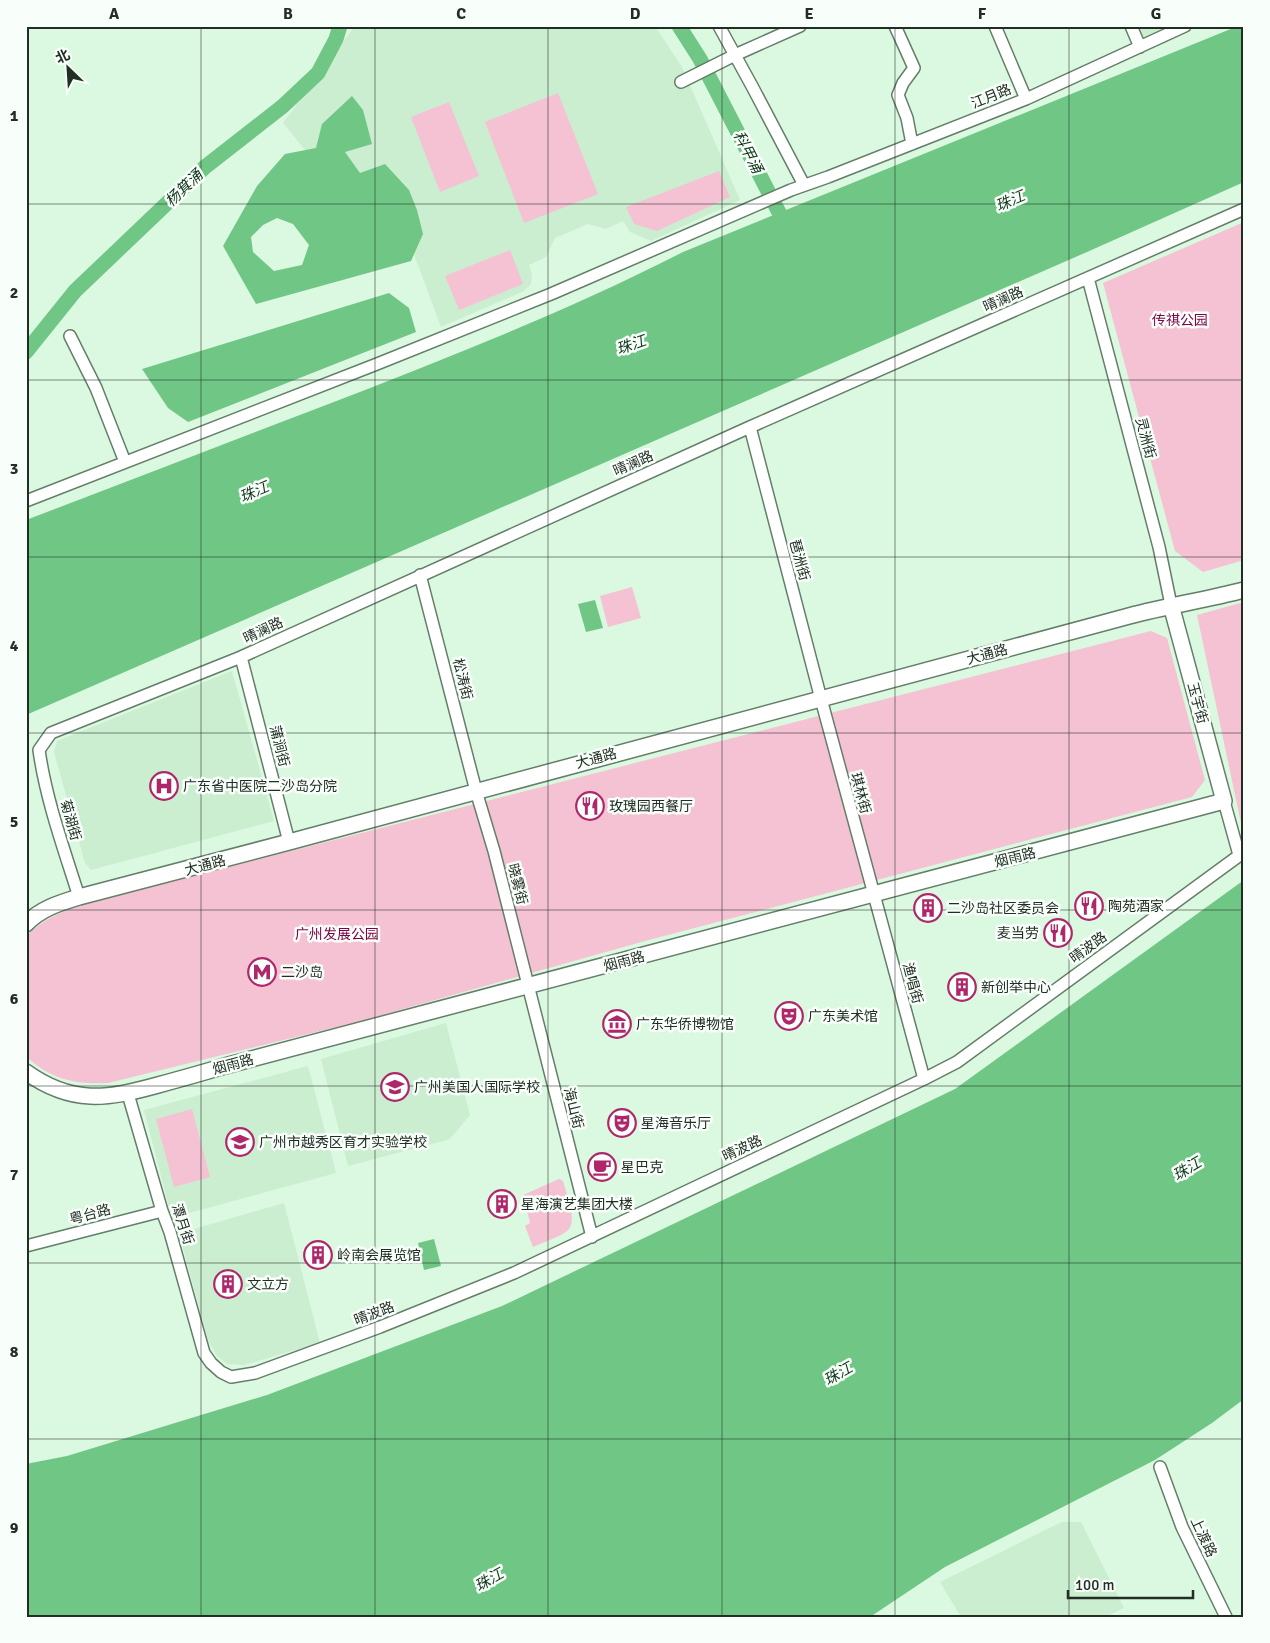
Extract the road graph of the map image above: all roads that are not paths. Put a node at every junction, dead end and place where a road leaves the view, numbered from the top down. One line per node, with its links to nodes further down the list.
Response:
1 (718, 26): 8 (street)
2 (800, 26): 8 (street)
3 (895, 26): 11 (street)
4 (994, 26): 10 (street)
5 (1131, 26): 7 (street)
6 (1185, 26): 7 (street, 江月路)
7 (1140, 46): 10 (street, 江月路)
8 (735, 55): 9 (street); 12 (street)
9 (681, 82)
10 (1026, 99): 11 (street, 江月路)
11 (912, 144): 12 (street, 江月路)
12 (804, 186): 17 (street, 江月路)
13 (1244, 209): 14 (street, 晴澜路)
14 (1088, 278): 16 (street, 晴澜路); 22 (street, 灵洲街)
15 (70, 336): 17 (street)
16 (750, 427): 19 (street, 晴澜路); 24 (street, 琶洲街)
17 (125, 462): 18 (street, 江月路)
18 (26, 500)
19 (420, 575): 23 (street, 晴澜路); 26 (street, 松涛街)
20 (1244, 580): 22 (main road, 大通路)
21 (1244, 590): 22 (main road, 大通路)
22 (1172, 605): 24 (main road, 大通路); 27 (main road, 玉宇街)
23 (241, 657): 25 (street, 晴澜路); 28 (street, 蒲涧街)
24 (821, 700): 26 (main road, 大通路); 30 (street, 琪林街)
25 (39, 750): 31 (street, 菊湖街)
26 (476, 791): 28 (main road, 大通路); 33 (street, 晓雾街)
27 (1224, 801): 29 (street); 30 (main road, 烟雨路)
28 (289, 842): 31 (main road, 大通路)
29 (1241, 853): 35 (street, 晴波路)
30 (873, 894): 33 (main road, 烟雨路); 35 (street, 渔唱街)
31 (79, 897): 32 (main road, 大通路)
32 (26, 924)
33 (528, 986): 36 (main road, 烟雨路); 38 (street, 海山街)
34 (26, 1072): 36 (main road, 烟雨路)
35 (924, 1079): 38 (street, 晴波路)
36 (128, 1094): 37 (street, 潭月街)
37 (162, 1210): 39 (street, 粤台路); 40 (street, 潭月街)
38 (592, 1236): 40 (street, 晴波路)
39 (26, 1246)
40 (211, 1363)
41 (1160, 1467): 42 (street, 上渡路)
42 (1226, 1617)

